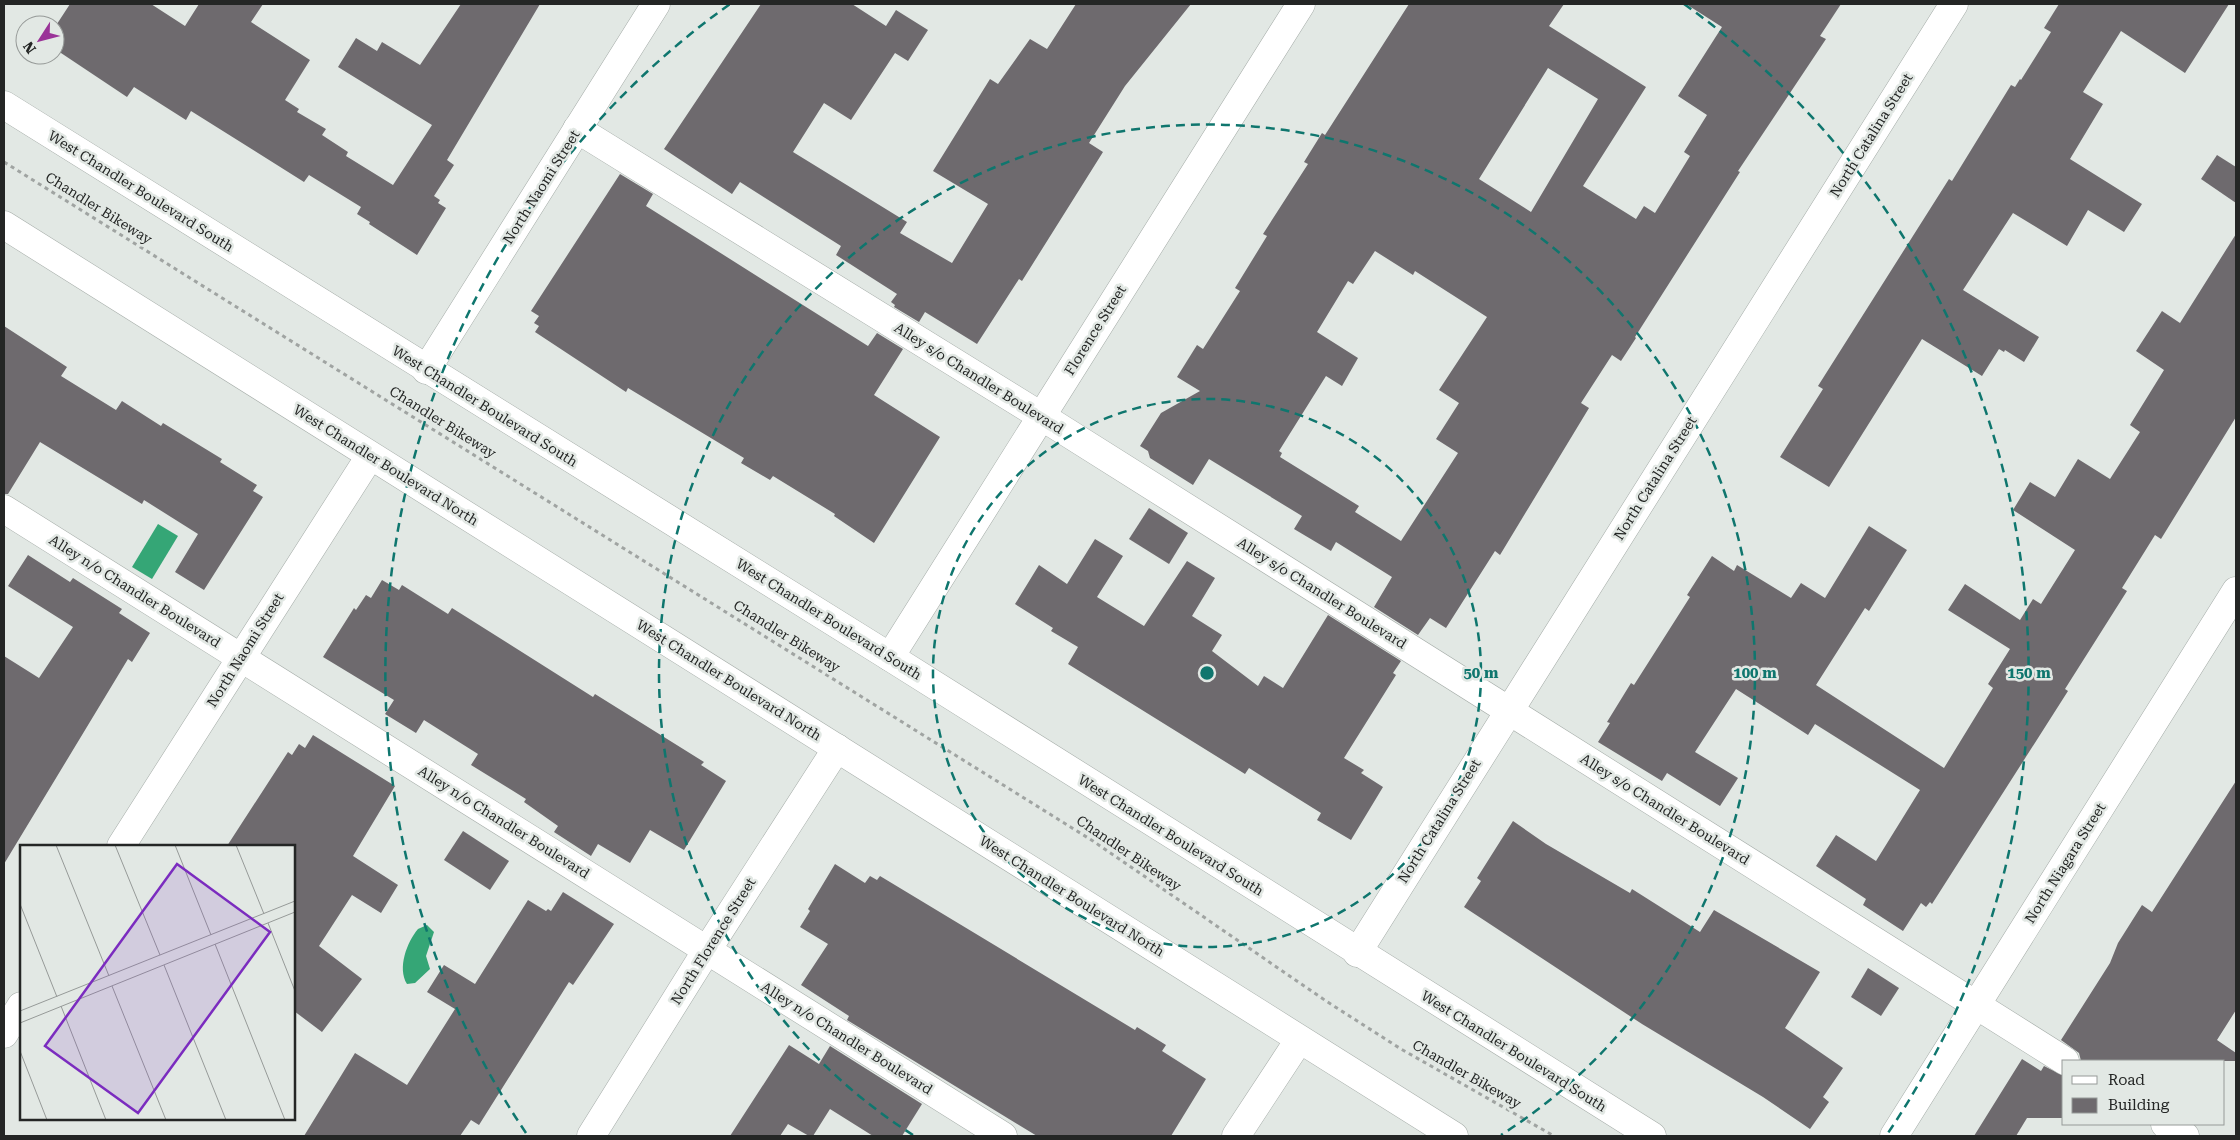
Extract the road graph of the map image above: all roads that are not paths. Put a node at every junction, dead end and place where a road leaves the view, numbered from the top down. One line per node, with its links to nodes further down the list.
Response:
1 (656, 4): 5 (street, North Naomi Street)
2 (1300, 4): 8 (street, Florence Street)
3 (1954, 4): 14 (street, North Catalina Street)
4 (4, 105): 7 (street, West Chandler Boulevard South)
5 (577, 129): 7 (street, North Naomi Street); 8 (street, Alley s/o Chandler Boulevard)
6 (4, 225): 9 (street, West Chandler Boulevard North)
7 (426, 370): 13 (street, West Chandler Boulevard South)
8 (1041, 416): 13 (street, Florence Street); 14 (street, Alley s/o Chandler Boulevard)
9 (370, 456): 12 (street, North Naomi Street); 15 (street, West Chandler Boulevard North)
10 (4, 508): 12 (street, Alley n/o Chandler Boulevard)
11 (2236, 591): 19 (street, North Niagara Street)
12 (240, 657): 16 (street, North Naomi Street); 17 (street, Alley n/o Chandler Boulevard)
13 (890, 657): 18 (street, West Chandler Boulevard South)
14 (1508, 710): 18 (street, North Catalina Street); 19 (street, Alley s/o Chandler Boulevard)
15 (837, 748): 17 (street, North Florence Street); 22 (street, West Chandler Boulevard North)
16 (122, 845)
17 (706, 950): 25 (street, North Florence Street); 26 (street, Alley n/o Chandler Boulevard)
18 (1357, 953): 29 (street, West Chandler Boulevard South)
19 (1976, 1005): 23 (street, Alley s/o Chandler Boulevard); 30 (street, North Niagara Street)
20 (20, 1008): 21 (street)
21 (4, 1034)
22 (1299, 1040): 27 (street); 28 (street, West Chandler Boulevard North)
23 (2063, 1060)
24 (2167, 1125): 31 (street)
25 (591, 1136)
26 (1004, 1136)
27 (1236, 1136)
28 (1454, 1136)
29 (1652, 1136)
30 (1894, 1136)
31 (2185, 1136)

